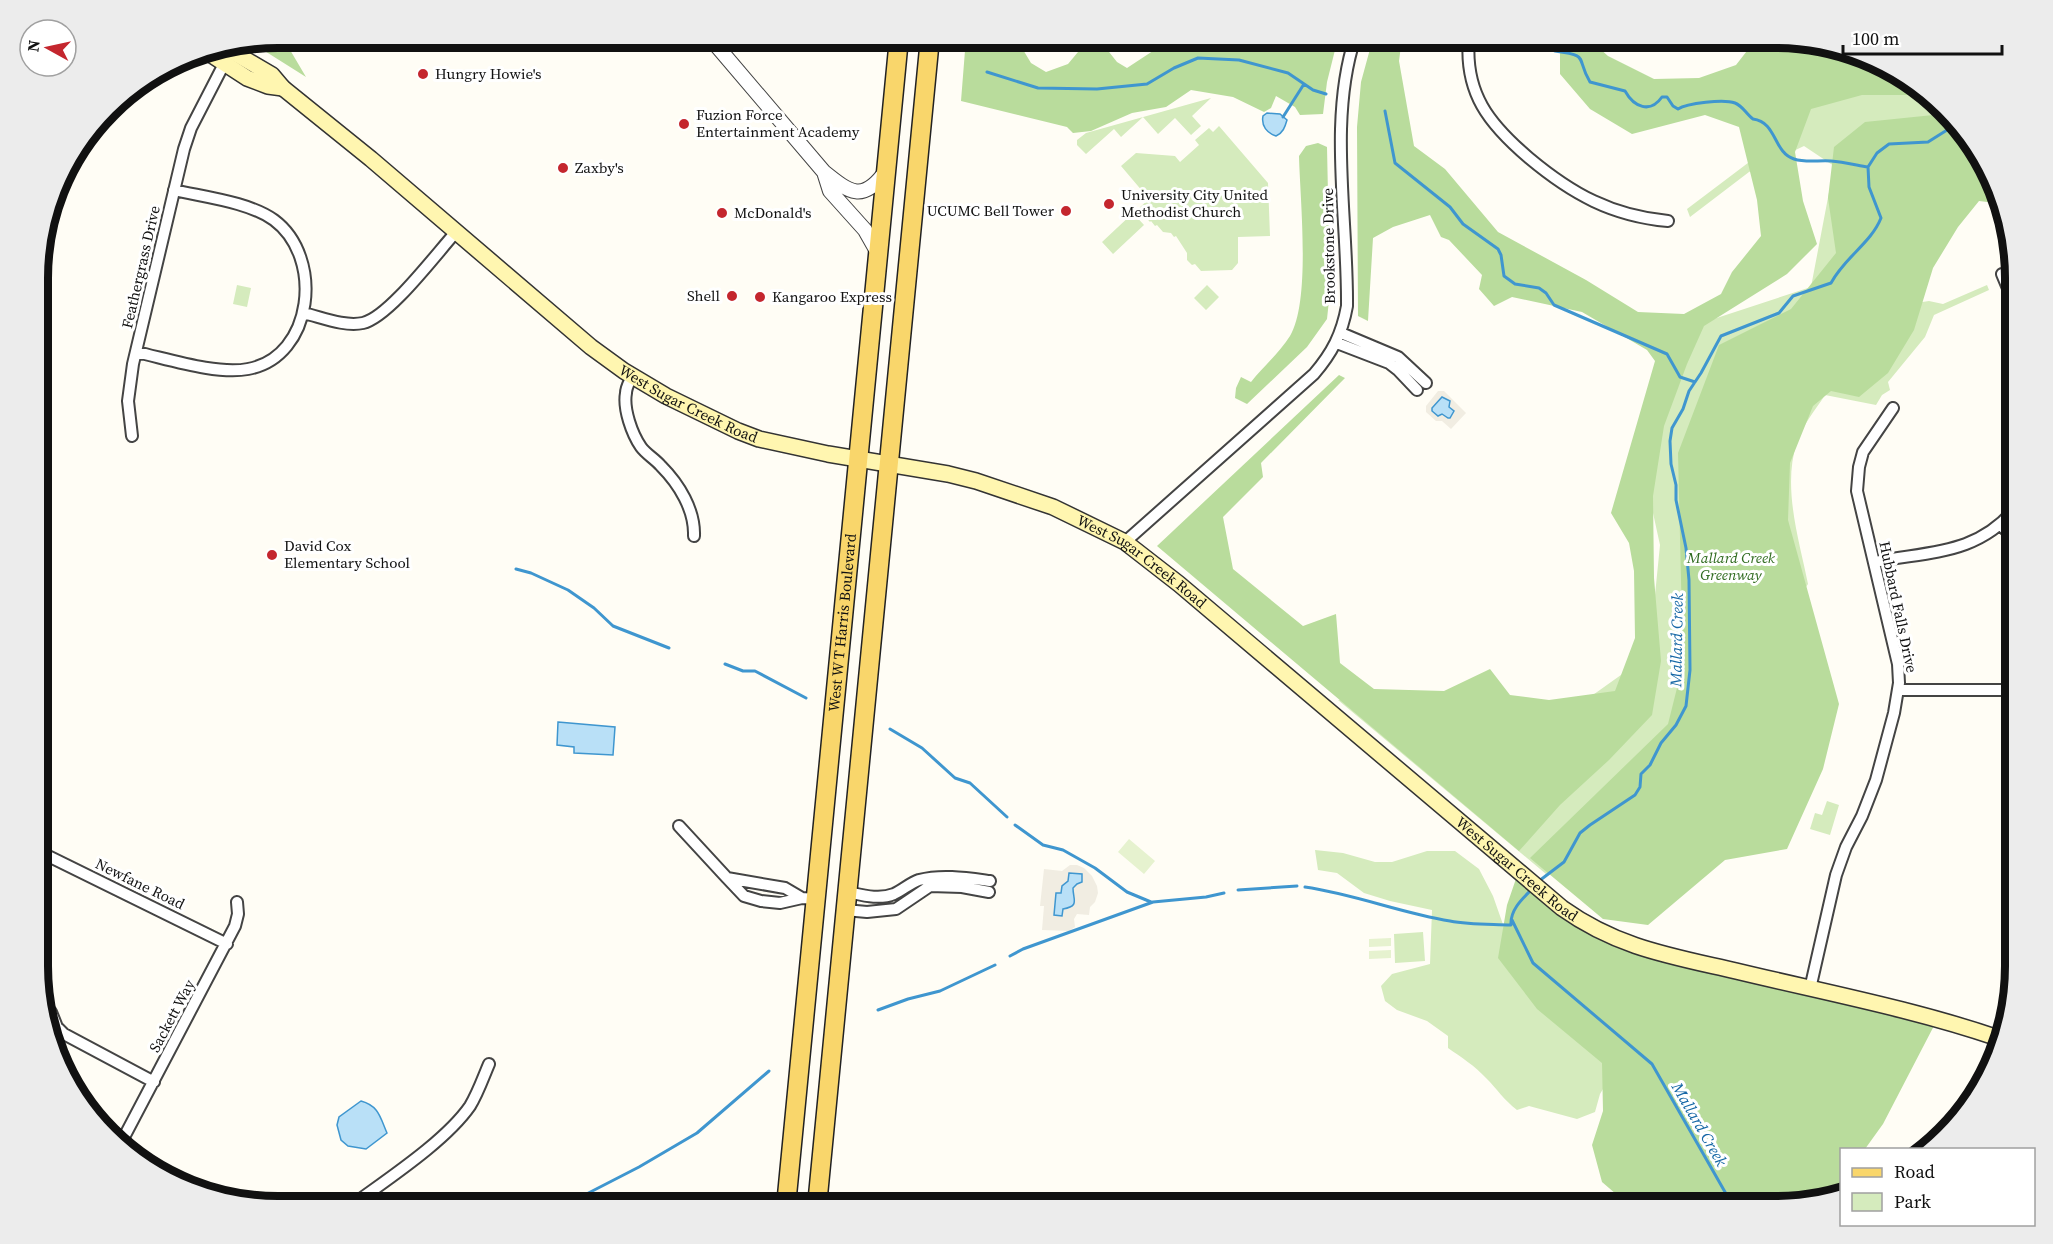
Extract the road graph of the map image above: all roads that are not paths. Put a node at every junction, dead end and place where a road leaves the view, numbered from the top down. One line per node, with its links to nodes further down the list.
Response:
1 (719, 48): 8 (street)
2 (898, 48): 7 (main road, West W T Harris Boulevard)
3 (929, 48): 23 (main road, West W T Harris Boulevard)
4 (1352, 48): 16 (street, Brookstone Drive)
5 (1468, 48): 10 (street)
6 (225, 55): 9 (street, Feathergrass Drive); 11 (main road, West Sugar Creek Road)
7 (886, 170): 8 (street); 12 (main road, West W T Harris Boulevard)
8 (824, 172): 12 (street)
9 (174, 190): 15 (street, Feathergrass Drive); 17 (street, Feathergrass Drive)
10 (1668, 221)
11 (456, 232): 15 (street); 18 (main road, West Sugar Creek Road)
12 (878, 253): 22 (main road, West W T Harris Boulevard)
13 (2002, 274): 14 (street)
14 (2005, 281)
15 (303, 313): 17 (street, Feathergrass Drive)
16 (1339, 338): 19 (street); 28 (street, Brookstone Drive)
17 (136, 352): 21 (street, Feathergrass Drive)
18 (632, 376): 22 (main road, West Sugar Creek Road); 27 (street)
19 (1421, 387)
20 (1893, 408): 29 (street, Hubbard Falls Drive)
21 (132, 436)
22 (859, 459): 23 (main road, West Sugar Creek Road); 35 (main road, West W T Harris Boulevard)
23 (889, 464): 28 (main road, West Sugar Creek Road); 36 (main road, West W T Harris Boulevard)
24 (2005, 520): 25 (street)
25 (2001, 525): 26 (street); 29 (street)
26 (2005, 529)
27 (694, 536)
28 (1125, 542): 39 (main road, West Sugar Creek Road)
29 (1875, 562): 30 (street, Hubbard Falls Drive)
30 (1898, 690): 31 (street); 39 (street, Hubbard Falls Drive)
31 (2005, 690)
32 (679, 826): 34 (street)
33 (48, 856): 38 (street, Newfane Road)
34 (727, 878): 35 (street); 35 (street)
35 (808, 898): 46 (main road, West W T Harris Boulevard)
36 (846, 901): 36 (street); 47 (main road, West W T Harris Boulevard)
37 (237, 902): 38 (street, Sackett Way)
38 (226, 944): 43 (street, Sackett Way)
39 (1810, 989): 41 (main road, West Sugar Creek Road)
40 (55, 1022): 43 (street)
41 (1994, 1037)
42 (489, 1064): 45 (street)
43 (154, 1082): 44 (street, Sackett Way)
44 (124, 1137)
45 (364, 1196)
46 (787, 1196)
47 (818, 1196)

